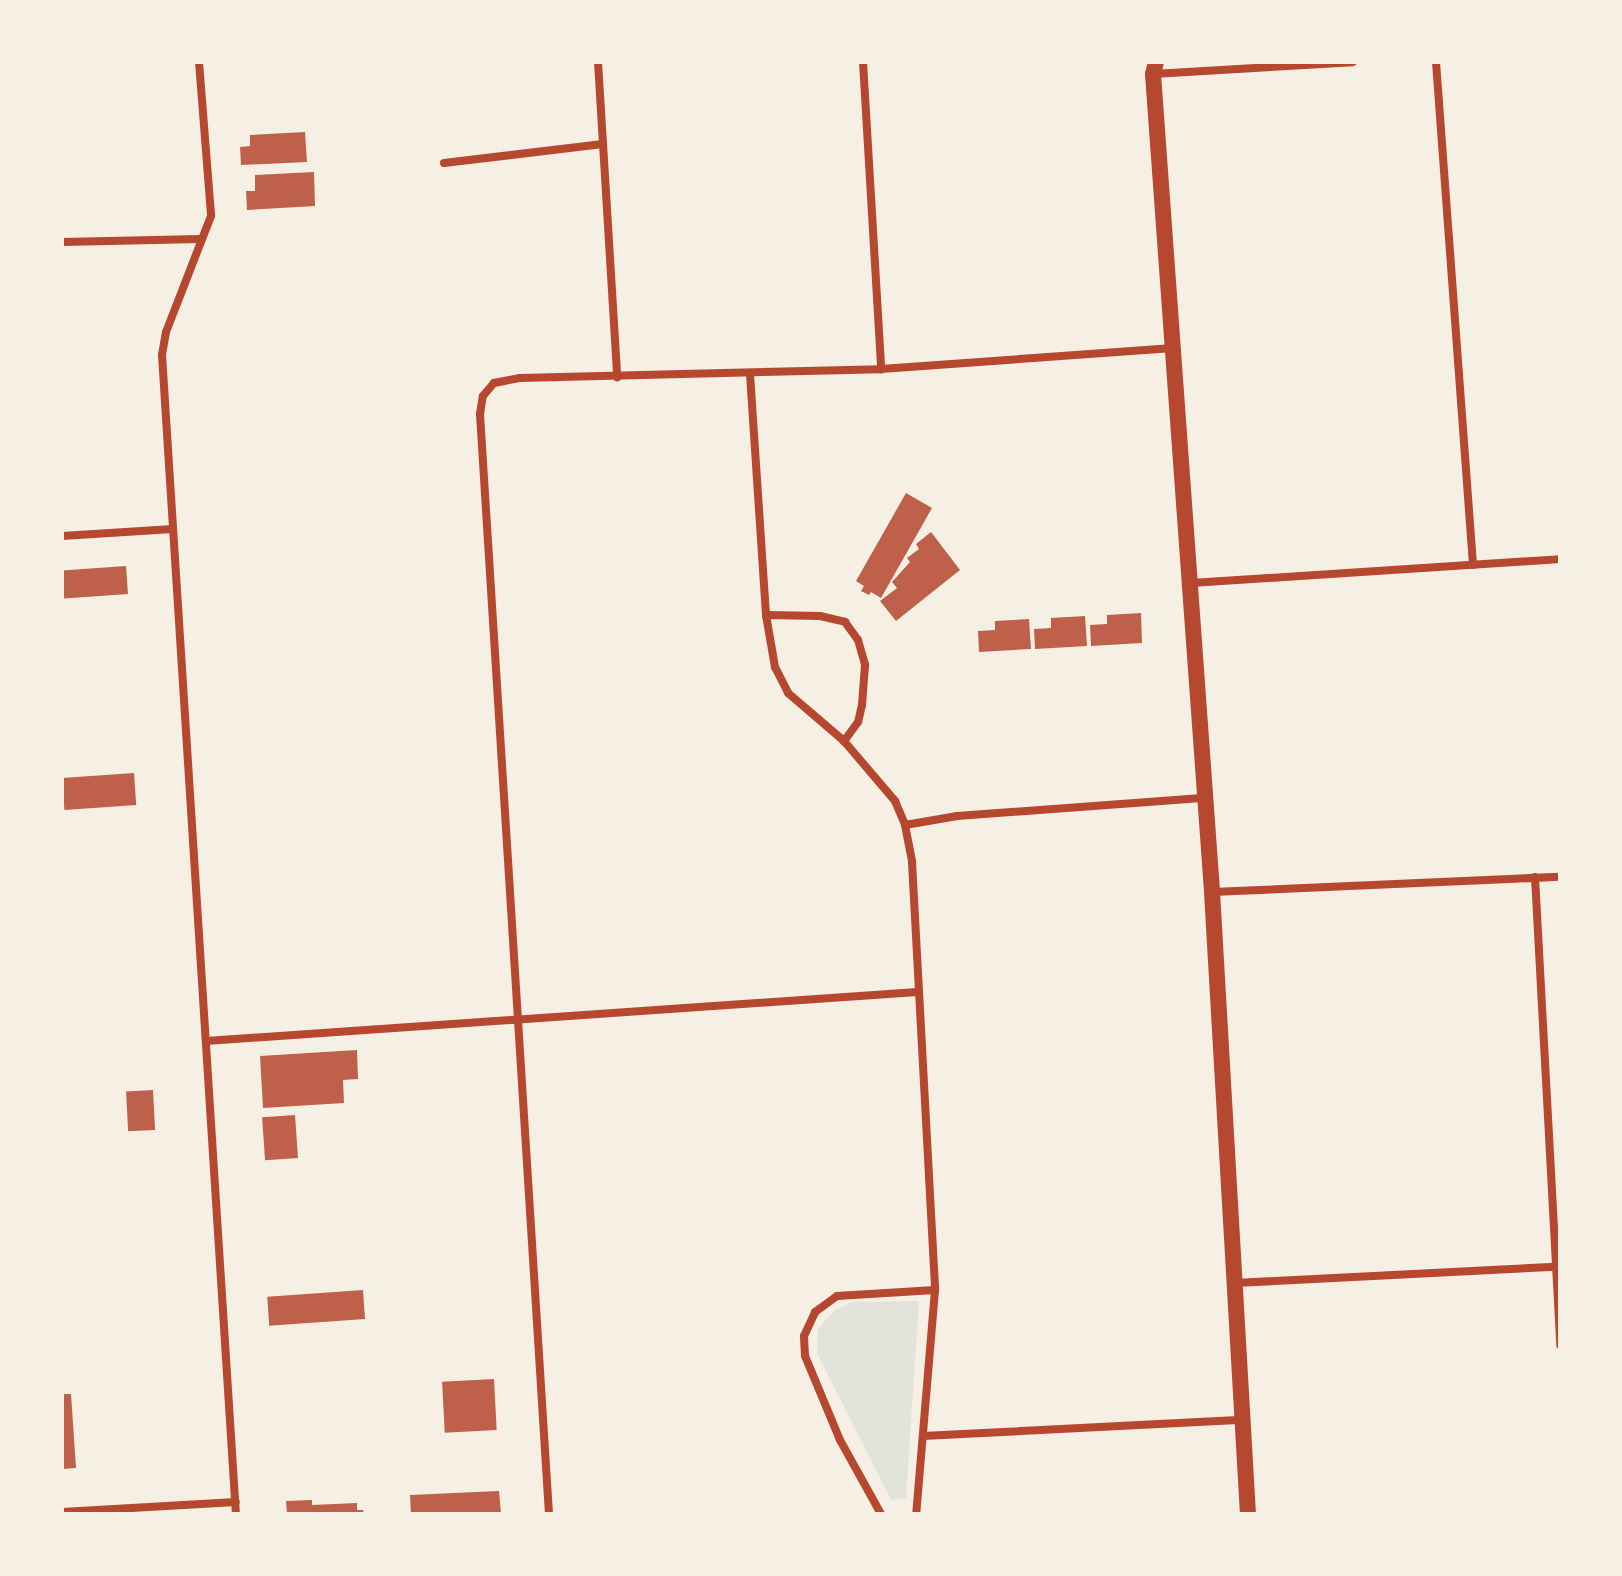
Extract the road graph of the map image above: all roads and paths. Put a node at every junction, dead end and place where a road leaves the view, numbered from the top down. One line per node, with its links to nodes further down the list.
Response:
1 (199, 62): 10 (street)
2 (598, 62): 8 (street)
3 (863, 62): 13 (street)
4 (1353, 62): 6 (street)
5 (1436, 62): 19 (street)
6 (1324, 63): 7 (street)
7 (1153, 66): 12 (main road)
8 (603, 144): 9 (street); 15 (street)
9 (444, 163)
10 (200, 239): 11 (street); 16 (street)
11 (62, 242)
12 (1174, 348): 13 (street); 20 (main road)
13 (881, 369): 14 (street)
14 (750, 374): 15 (street); 21 (street)
15 (617, 377): 29 (street)
16 (173, 529): 17 (street); 30 (street)
17 (62, 536)
18 (1560, 559): 19 (street)
19 (1473, 565): 20 (street)
20 (1191, 583): 23 (main road)
21 (766, 615): 22 (street); 22 (street)
22 (844, 741): 24 (street)
23 (1205, 798): 24 (street); 27 (main road)
24 (905, 825): 28 (street)
25 (1535, 877): 26 (street); 27 (street); 31 (street)
26 (1560, 877)
27 (1212, 892): 33 (main road)
28 (917, 992): 29 (street); 35 (street)
29 (517, 1021): 30 (street); 42 (street)
30 (206, 1041): 39 (street)
31 (1557, 1248): 32 (street)
32 (1556, 1267): 33 (street); 34 (street)
33 (1235, 1283): 37 (main road)
34 (1558, 1284): 36 (street)
35 (935, 1290): 38 (street); 43 (street)
36 (1560, 1345)
37 (1243, 1420): 38 (street); 45 (main road)
38 (923, 1436): 44 (street)
39 (236, 1502): 40 (street); 41 (street)
40 (62, 1512)
41 (236, 1514)
42 (549, 1514)
43 (881, 1514)
44 (916, 1514)
45 (1248, 1514)

